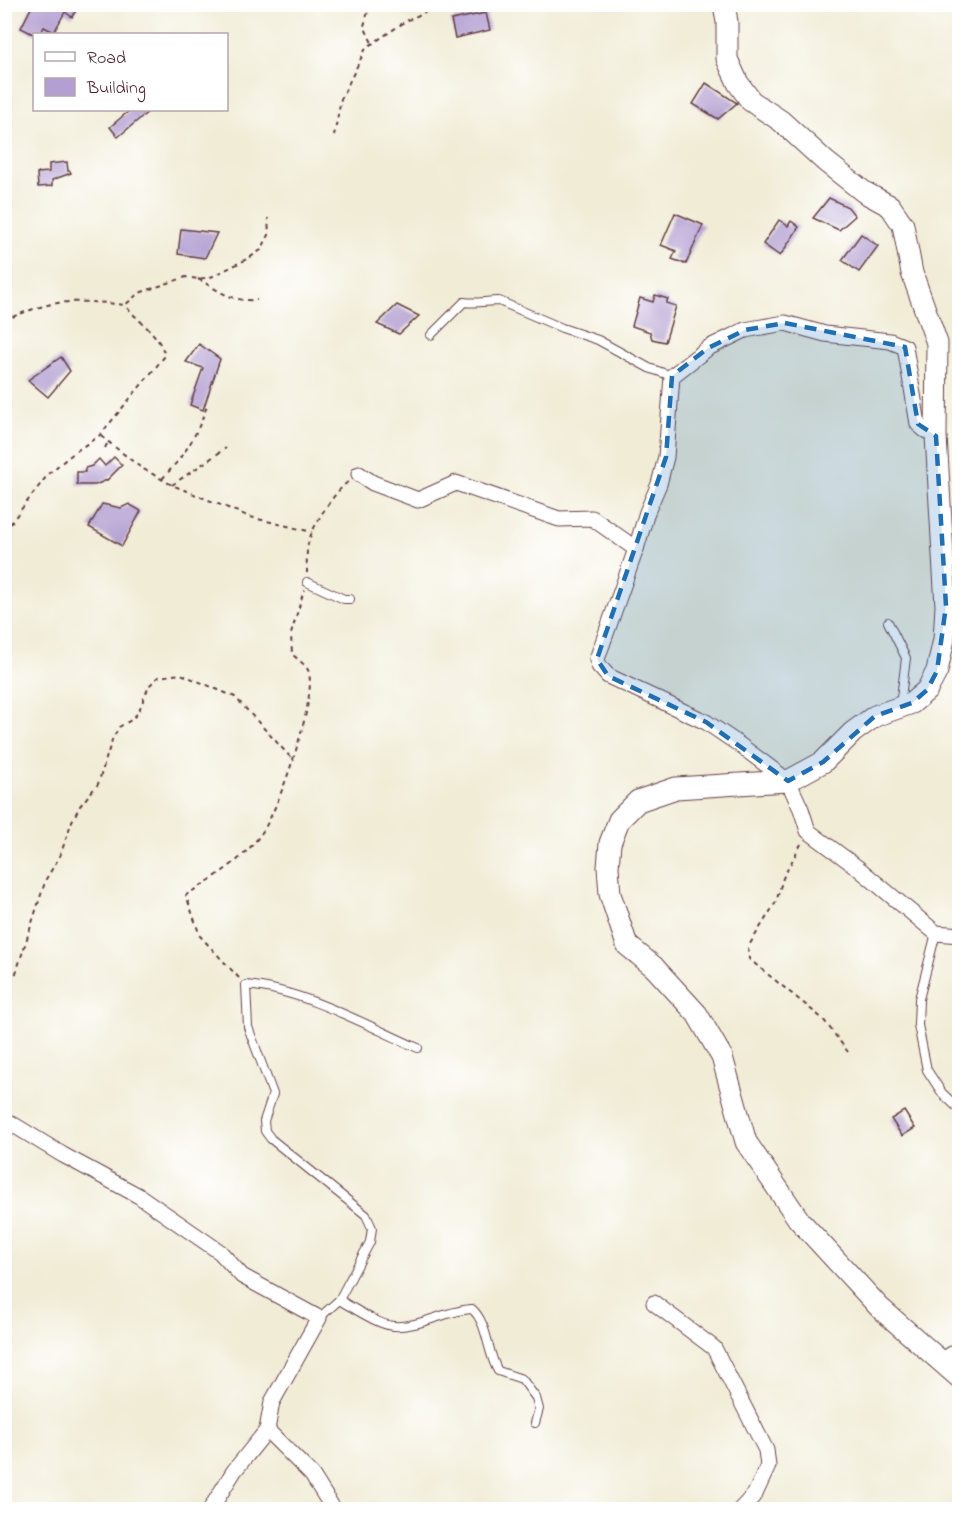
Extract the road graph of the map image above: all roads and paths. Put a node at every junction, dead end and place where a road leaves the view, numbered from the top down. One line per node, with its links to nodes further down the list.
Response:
1 (8, 4): 5 (path)
2 (370, 4): 6 (path)
3 (453, 4): 6 (path)
4 (724, 4): 17 (street)
5 (4, 12)
6 (372, 43): 7 (path)
7 (334, 136)
8 (268, 218): 9 (path)
9 (198, 279): 10 (path); 11 (path)
10 (257, 300)
11 (125, 305): 12 (path); 16 (path)
12 (4, 320)
13 (431, 335): 14 (lane)
14 (672, 376): 17 (street); 26 (street)
15 (207, 406): 22 (path)
16 (100, 435): 18 (path); 24 (path)
17 (936, 436): 30 (street)
18 (108, 442): 19 (path); 22 (path)
19 (105, 448)
20 (226, 448): 23 (path)
21 (359, 474): 25 (path); 26 (street)
22 (162, 480): 23 (path)
23 (172, 485): 25 (path)
24 (10, 524)
25 (312, 532): 27 (path)
26 (636, 549): 32 (street)
27 (307, 582): 28 (lane); 31 (path)
28 (350, 599)
29 (888, 622): 30 (lane)
30 (900, 707): 32 (street)
31 (294, 761): 36 (path); 37 (path)
32 (788, 781): 33 (street); 45 (street)
33 (808, 831): 34 (street); 39 (path)
34 (936, 933): 35 (street); 40 (lane)
35 (960, 935)
36 (246, 985): 38 (lane); 42 (lane)
37 (4, 986)
38 (418, 1048)
39 (848, 1052)
40 (960, 1110)
41 (4, 1119): 44 (street)
42 (339, 1300): 44 (lane); 47 (lane)
43 (654, 1303): 51 (street)
44 (319, 1318): 48 (street)
45 (950, 1357): 46 (street)
46 (960, 1378)
47 (535, 1423)
48 (267, 1430): 49 (street); 50 (street)
49 (210, 1509)
50 (334, 1509)
51 (740, 1509)

